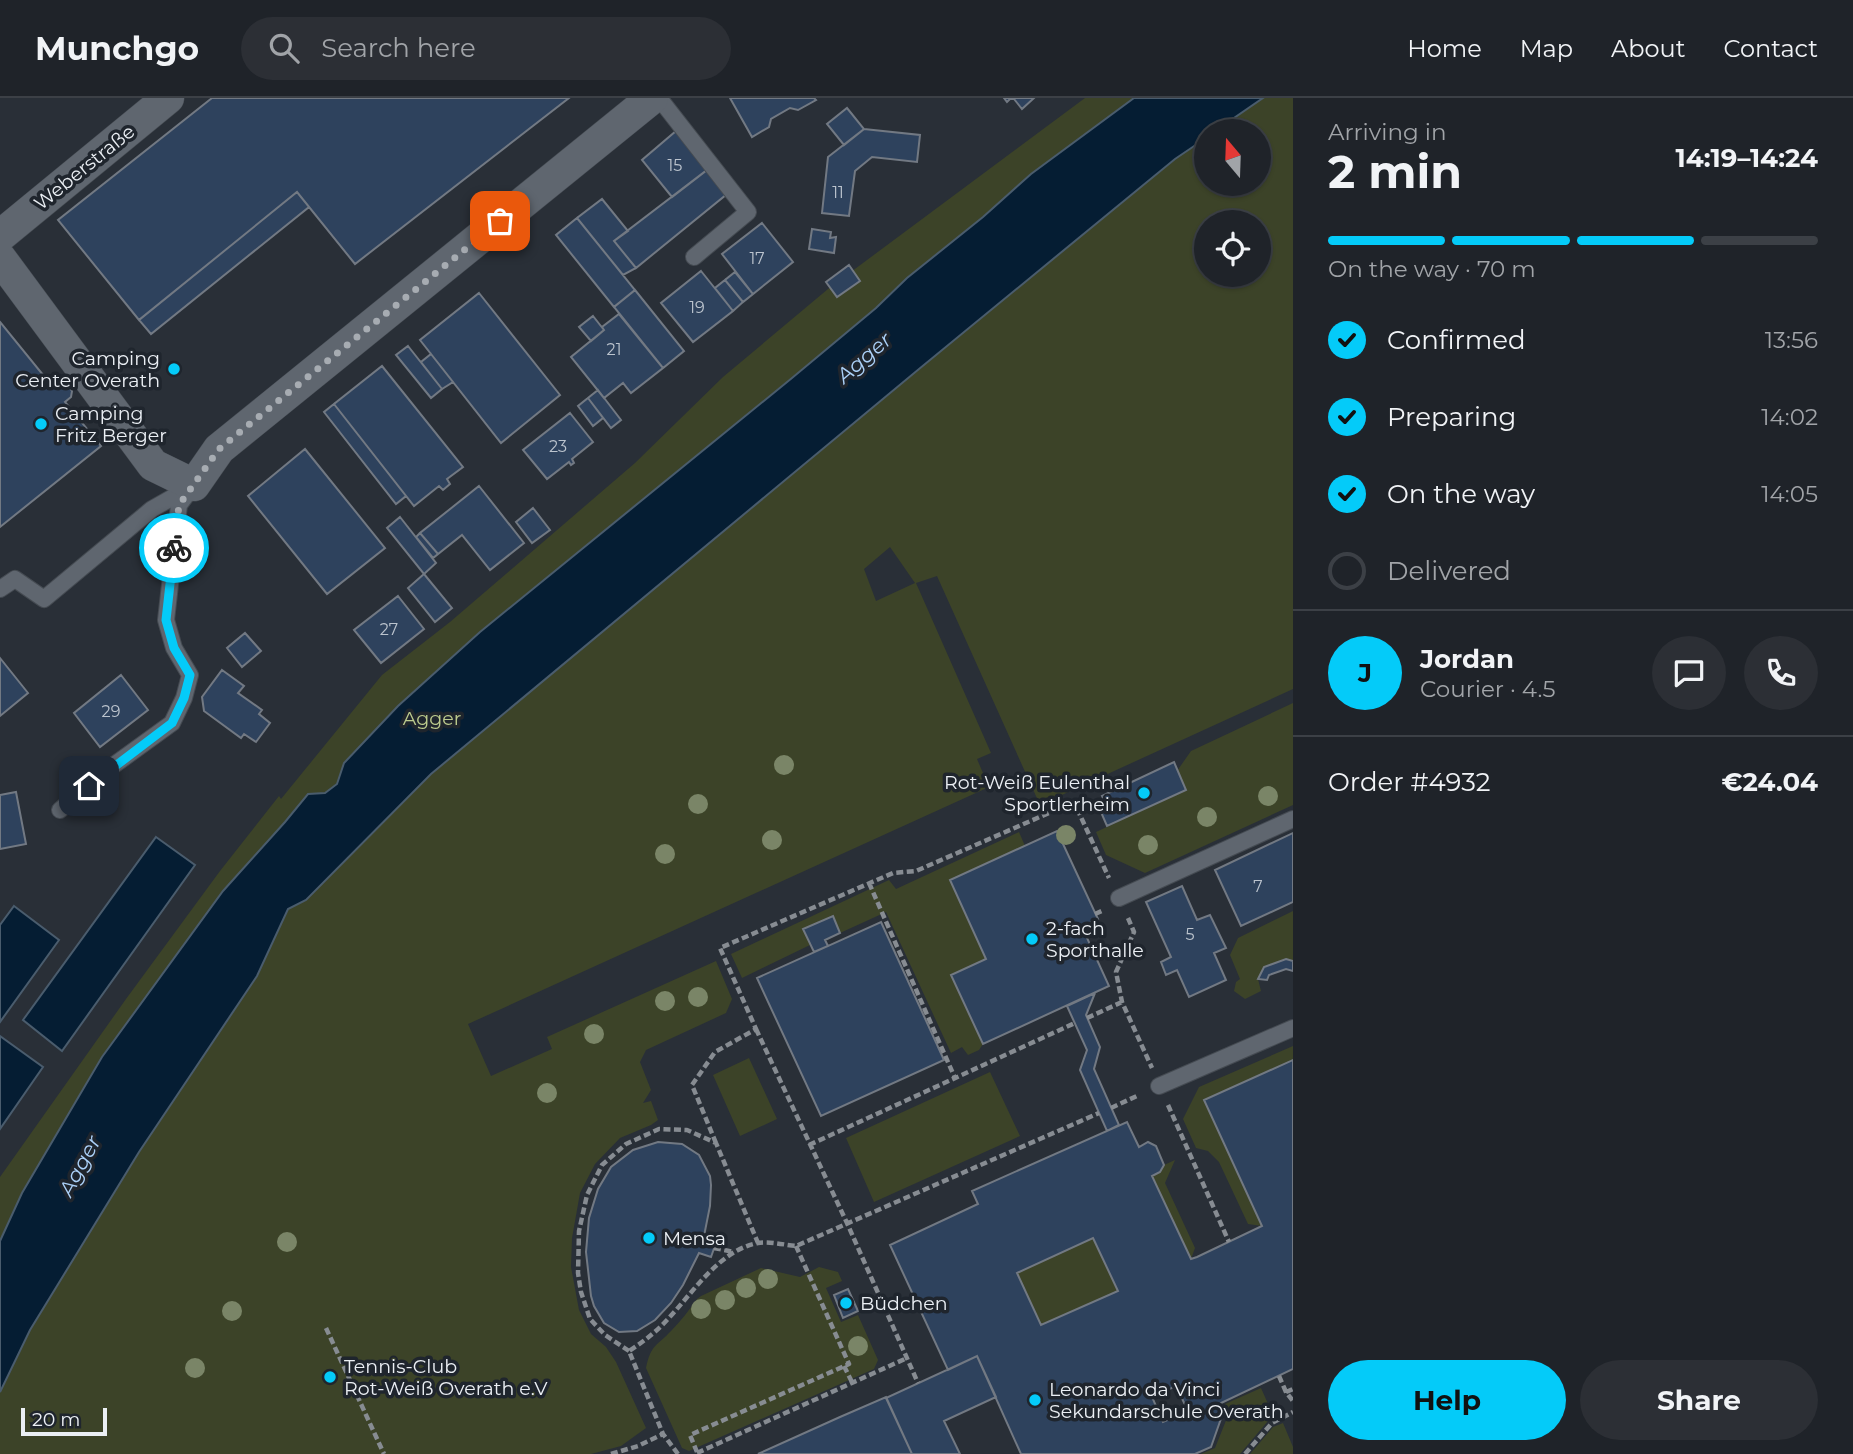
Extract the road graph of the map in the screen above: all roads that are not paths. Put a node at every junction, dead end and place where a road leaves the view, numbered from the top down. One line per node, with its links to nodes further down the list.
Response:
1 (169, 98): 4 (street, Weberstraße)
2 (652, 98): 7 (street)
3 (659, 98): 5 (lane)
4 (0, 236)
5 (694, 257)
6 (0, 258): 7 (street)
7 (194, 485): 8 (lane); 9 (lane)
8 (0, 589)
9 (60, 810)
10 (1293, 818): 11 (lane)
11 (1119, 898)
12 (1293, 1028): 13 (lane)
13 (1159, 1086)

